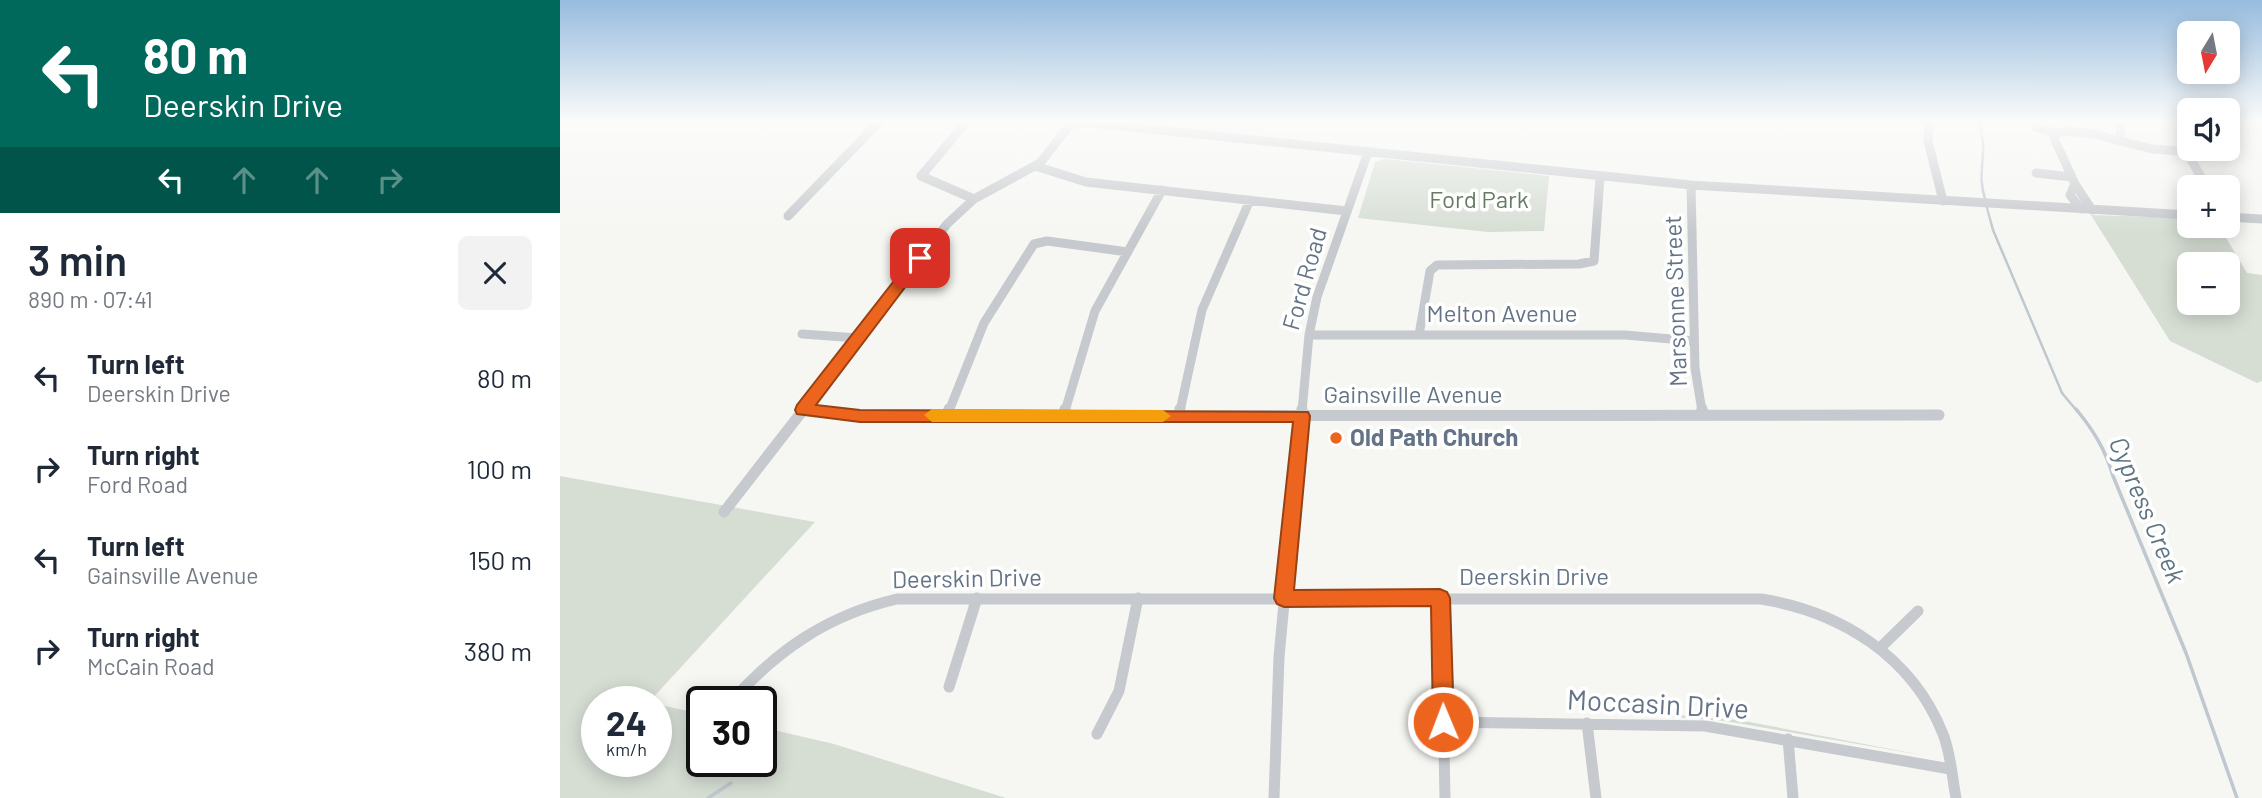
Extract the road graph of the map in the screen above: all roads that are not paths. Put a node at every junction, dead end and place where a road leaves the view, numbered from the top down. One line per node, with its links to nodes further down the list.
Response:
1 (844, 158): 21 (street)
2 (936, 158): 14 (street)
3 (1044, 158): 8 (street)
4 (1366, 158): 19 (street, Ford Road)
5 (1426, 158): 10 (street)
6 (1932, 158): 16 (street)
7 (2063, 158): 11 (street)
8 (1035, 166): 13 (street); 14 (street)
9 (2036, 173): 11 (street)
10 (1600, 177): 12 (street); 27 (street)
11 (2073, 181): 17 (street); 18 (street)
12 (1691, 186): 16 (street); 29 (street, Marsonne Street)
13 (1162, 190): 15 (street); 24 (street)
14 (974, 199): 28 (street)
15 (1250, 200): 19 (street); 35 (street)
16 (1943, 201): 17 (street)
17 (2081, 209): 18 (street)
18 (2092, 210): 20 (street)
19 (1347, 211): 26 (street, Ford Road)
20 (2177, 214)
21 (788, 216)
22 (2240, 218): 23 (street)
23 (2262, 219)
24 (1128, 252): 31 (street); 34 (street)
25 (802, 334): 28 (street)
26 (1309, 335): 27 (street, Melton Avenue); 36 (street, Ford Road)
27 (1419, 335): 29 (street, Melton Avenue)
28 (858, 338): 30 (street)
29 (1694, 341): 32 (street, Marsonne Street)
30 (803, 410): 31 (street, Gainsville Avenue); 37 (street)
31 (947, 415): 34 (street, Gainsville Avenue)
32 (1703, 415): 33 (street, Gainsville Avenue); 36 (street, Gainsville Avenue)
33 (1939, 415)
34 (1063, 416): 35 (street, Gainsville Avenue)
35 (1179, 416): 36 (street, Gainsville Avenue)
36 (1302, 416): 40 (street, Ford Road)
37 (723, 512)
38 (978, 598): 39 (street, Deerskin Drive); 44 (street, Deerskin Drive); 45 (street)
39 (1138, 598): 40 (street, Deerskin Drive); 48 (street)
40 (1284, 598): 41 (street, Deerskin Drive); 51 (street, Ford Road)
41 (1440, 598): 43 (street, Deerskin Drive); 46 (street)
42 (1917, 611): 43 (street)
43 (1880, 648): 50 (street, Deerskin Drive)
44 (745, 686)
45 (949, 687)
46 (1443, 722): 47 (street, Moccasin Drive); 52 (street)
47 (1587, 723): 49 (street, Moccasin Drive); 53 (street)
48 (1097, 733)
49 (1788, 739): 50 (street, Moccasin Drive); 54 (street)
50 (1950, 769): 55 (street, Deerskin Drive)
51 (1274, 798)
52 (1445, 798)
53 (1596, 798)
54 (1793, 798)
55 (1956, 798)

